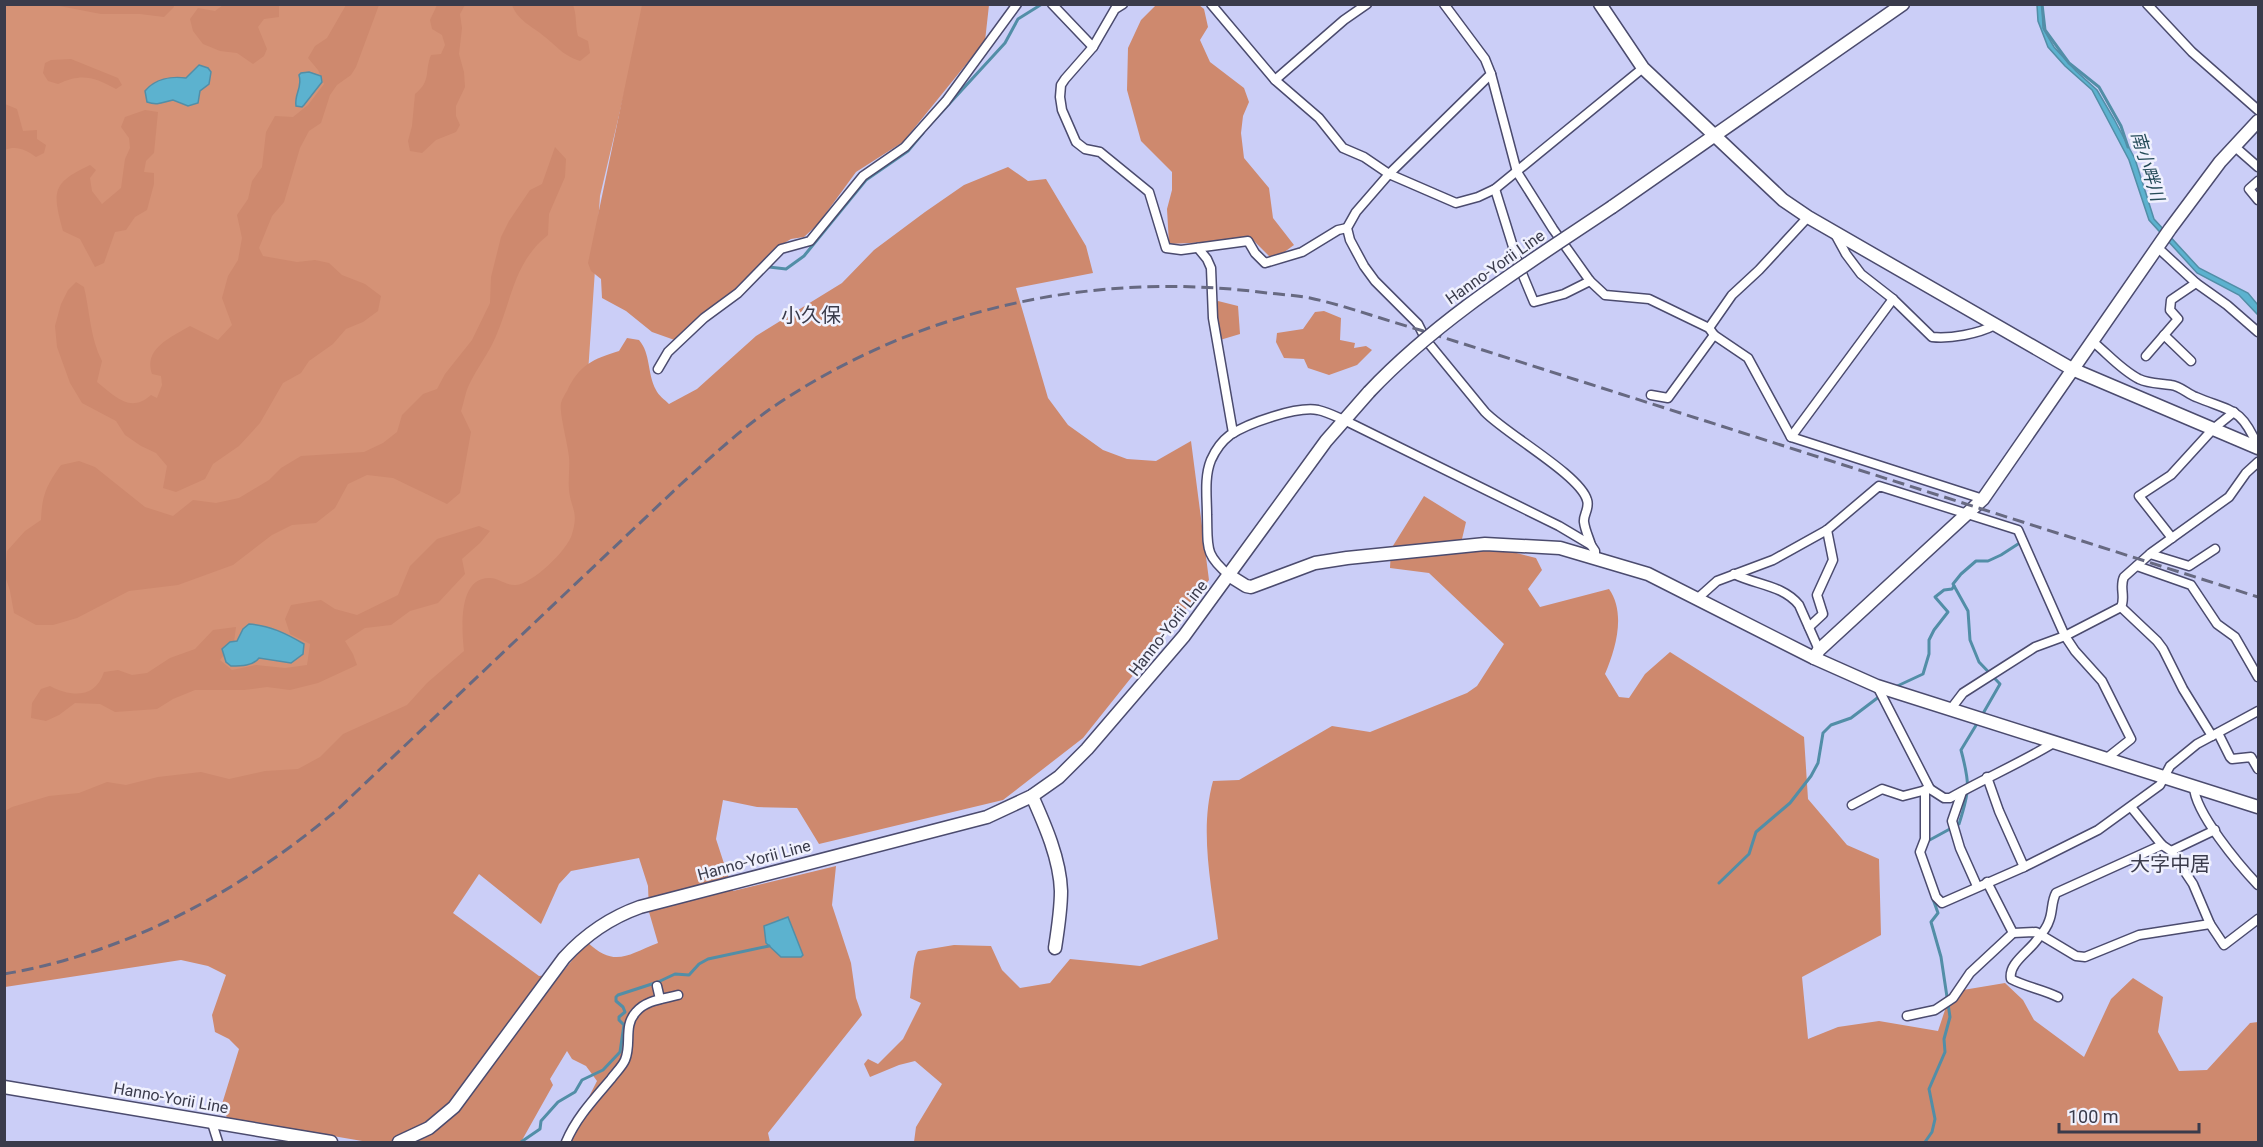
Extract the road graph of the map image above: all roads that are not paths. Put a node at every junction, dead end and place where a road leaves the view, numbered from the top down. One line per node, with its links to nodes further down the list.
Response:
1 (1017, 4): 39 (street)
2 (1052, 4): 10 (street)
3 (1123, 4): 10 (street)
4 (1210, 4): 13 (street)
5 (1367, 4): 13 (street)
6 (1444, 4): 12 (street)
7 (1600, 4): 11 (street)
8 (1903, 4): 16 (street, Hanno-Yorii Line)
9 (2147, 4): 14 (street)
10 (1093, 47): 28 (street)
11 (1643, 68): 16 (street); 19 (street)
12 (1491, 74): 19 (street); 20 (street)
13 (1275, 80): 20 (street)
14 (2259, 110)
15 (2259, 121): 17 (street)
16 (1714, 135): 24 (street); 43 (street, Hanno-Yorii Line, bridge)
17 (2234, 146): 18 (street); 27 (street)
18 (2259, 167)
19 (1517, 172): 22 (street); 29 (street)
20 (1389, 174): 22 (street); 25 (street)
21 (2259, 181): 23 (street)
22 (1495, 189): 29 (street)
23 (2259, 200)
24 (1808, 217): 26 (street); 33 (street)
25 (1347, 228): 28 (street); 54 (street)
26 (1834, 232): 31 (street); 32 (street)
27 (2159, 245): 30 (street); 36 (street)
28 (1198, 248): 45 (street)
29 (1590, 281): 33 (street)
30 (2196, 283): 34 (street); 35 (street)
31 (1893, 299): 32 (street); 46 (street)
32 (1995, 325): 40 (street)
33 (1711, 331): 41 (street); 46 (street)
34 (2259, 332)
35 (2164, 335): 37 (street); 38 (street)
36 (2092, 341): 40 (street); 42 (street)
37 (2146, 356)
38 (2192, 361)
39 (658, 369)
40 (2072, 369): 44 (street); 49 (street)
41 (1651, 395)
42 (2234, 412): 44 (street); 47 (street)
43 (1344, 420): 45 (street); 54 (street); 58 (street, Hanno-Yorii Line)
44 (2213, 429): 47 (street); 52 (street)
45 (1233, 434): 58 (street)
46 (1791, 437): 49 (street)
47 (2259, 448)
48 (2259, 462): 52 (street)
49 (1983, 499): 50 (street)
50 (1969, 514): 51 (street); 62 (street); 63 (street)
51 (1827, 530): 57 (street); 61 (street)
52 (2172, 538): 55 (street)
53 (2215, 549): 55 (street)
54 (1593, 551): 58 (street); 59 (street)
55 (2150, 554): 56 (street)
56 (2137, 566): 60 (street); 64 (street)
57 (1734, 574): 59 (street); 61 (street)
58 (1230, 576): 77 (street, Hanno-Yorii Line)
59 (1698, 598): 63 (street)
60 (2121, 607): 62 (street); 68 (street)
61 (1809, 627): 63 (street)
62 (2066, 636): 66 (street); 70 (street)
63 (1817, 654): 65 (street)
64 (2259, 677)
65 (1876, 686): 66 (street); 75 (street)
66 (1950, 710): 69 (street)
67 (2259, 711): 68 (street)
68 (2215, 735): 71 (street); 73 (street)
69 (2055, 742): 70 (street); 72 (street)
70 (2107, 758): 73 (street)
71 (2259, 769)
72 (1987, 777): 76 (street); 84 (street)
73 (2164, 777): 74 (street); 79 (street)
74 (2194, 787): 80 (street); 81 (street)
75 (1928, 790): 76 (street); 78 (street); 87 (street)
76 (1962, 792): 87 (street)
77 (1032, 796): 92 (street); 102 (street, Hanno-Yorii Line)
78 (1852, 805)
79 (2131, 807): 82 (street); 84 (street)
80 (2259, 807)
81 (2215, 830): 83 (street); 86 (street)
82 (2162, 845): 83 (street); 91 (street)
83 (2171, 851): 89 (street)
84 (2024, 867): 85 (street)
85 (1987, 882): 87 (street); 90 (street)
86 (2259, 885)
87 (1977, 886)
88 (2259, 919): 89 (street)
89 (2210, 924): 91 (street)
90 (2013, 933): 91 (street); 97 (street)
91 (2041, 935): 95 (street)
92 (1055, 948)
93 (657, 986): 96 (street)
94 (678, 995): 96 (street)
95 (2058, 997)
96 (660, 999): 103 (street)
97 (1907, 1016)
98 (4, 1087): 99 (street, Hanno-Yorii Line)
99 (212, 1123): 100 (street); 101 (street, Hanno-Yorii Line)
100 (218, 1143)
101 (331, 1143)
102 (399, 1143)
103 (566, 1143)

